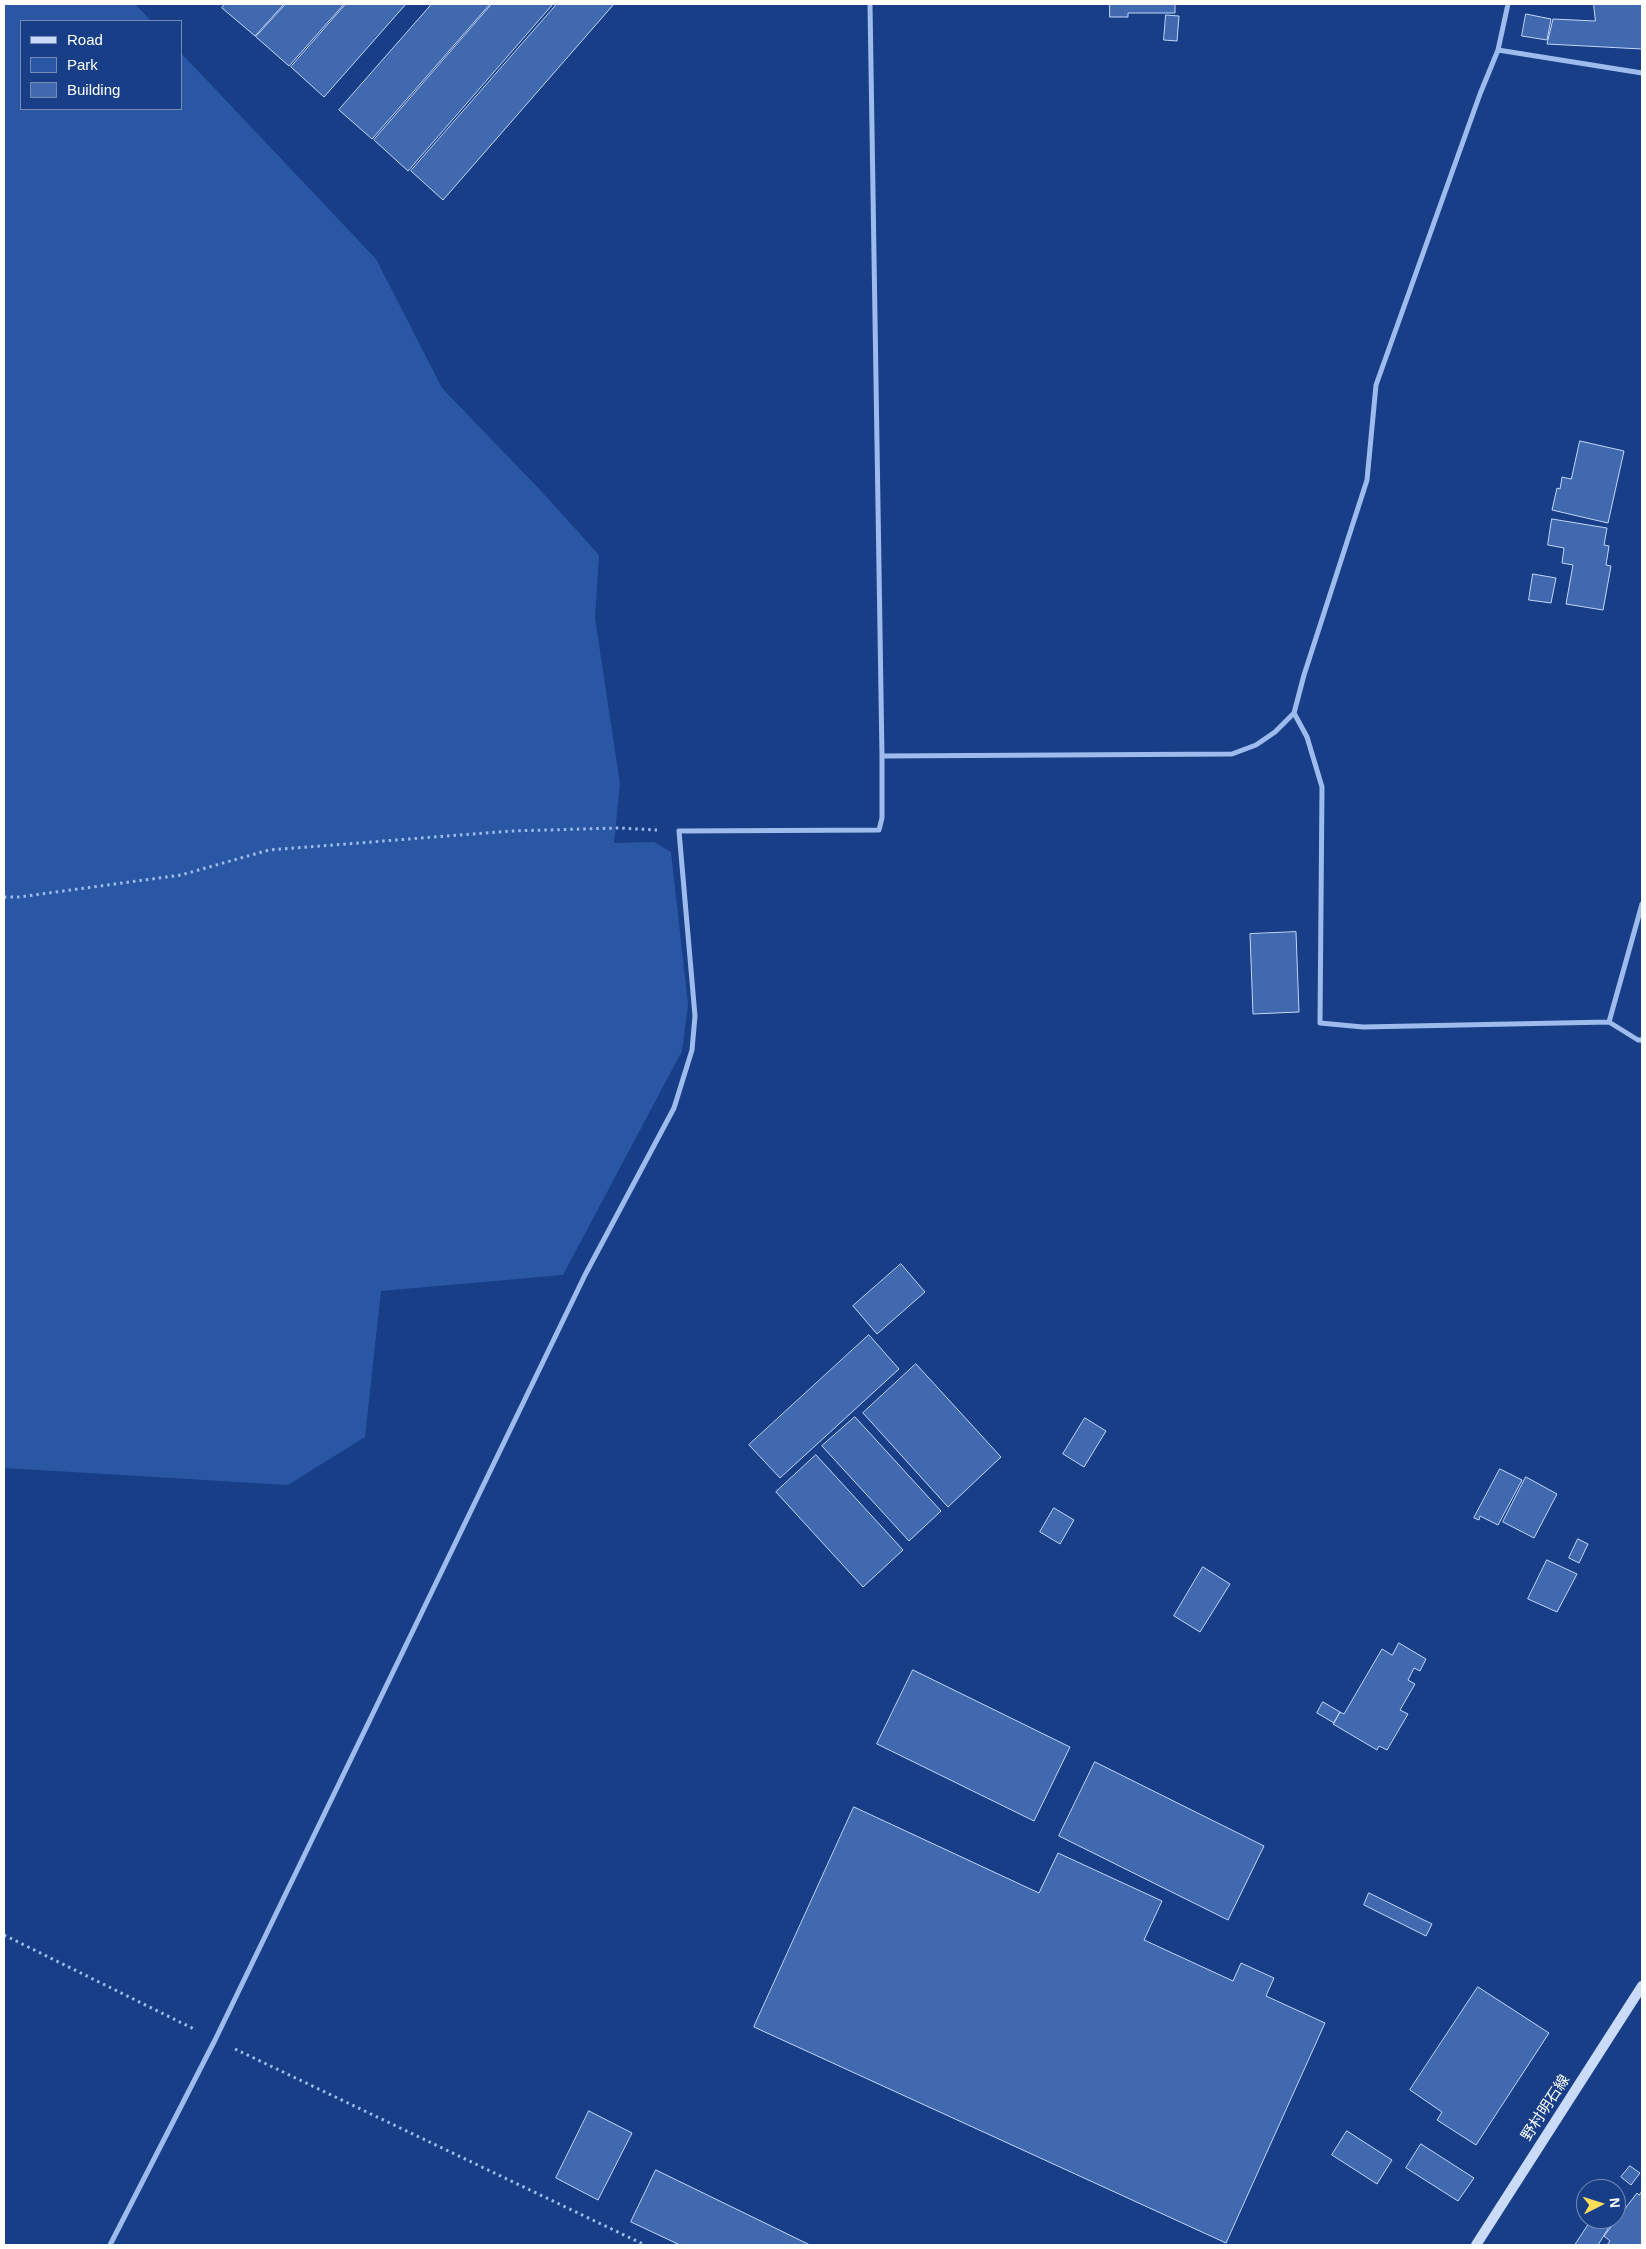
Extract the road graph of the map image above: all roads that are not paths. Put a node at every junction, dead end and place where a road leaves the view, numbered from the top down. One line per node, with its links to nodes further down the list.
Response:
1 (870, 4): 6 (street)
2 (1508, 4): 3 (street)
3 (1498, 50): 4 (street); 5 (street)
4 (1642, 73)
5 (1294, 713): 6 (street); 8 (street)
6 (882, 756): 11 (street)
7 (1642, 904): 8 (street)
8 (1609, 1022): 9 (street)
9 (1642, 1040)
10 (1642, 1986): 12 (main road, 野村明石線)
11 (110, 2245)
12 (1476, 2245)

